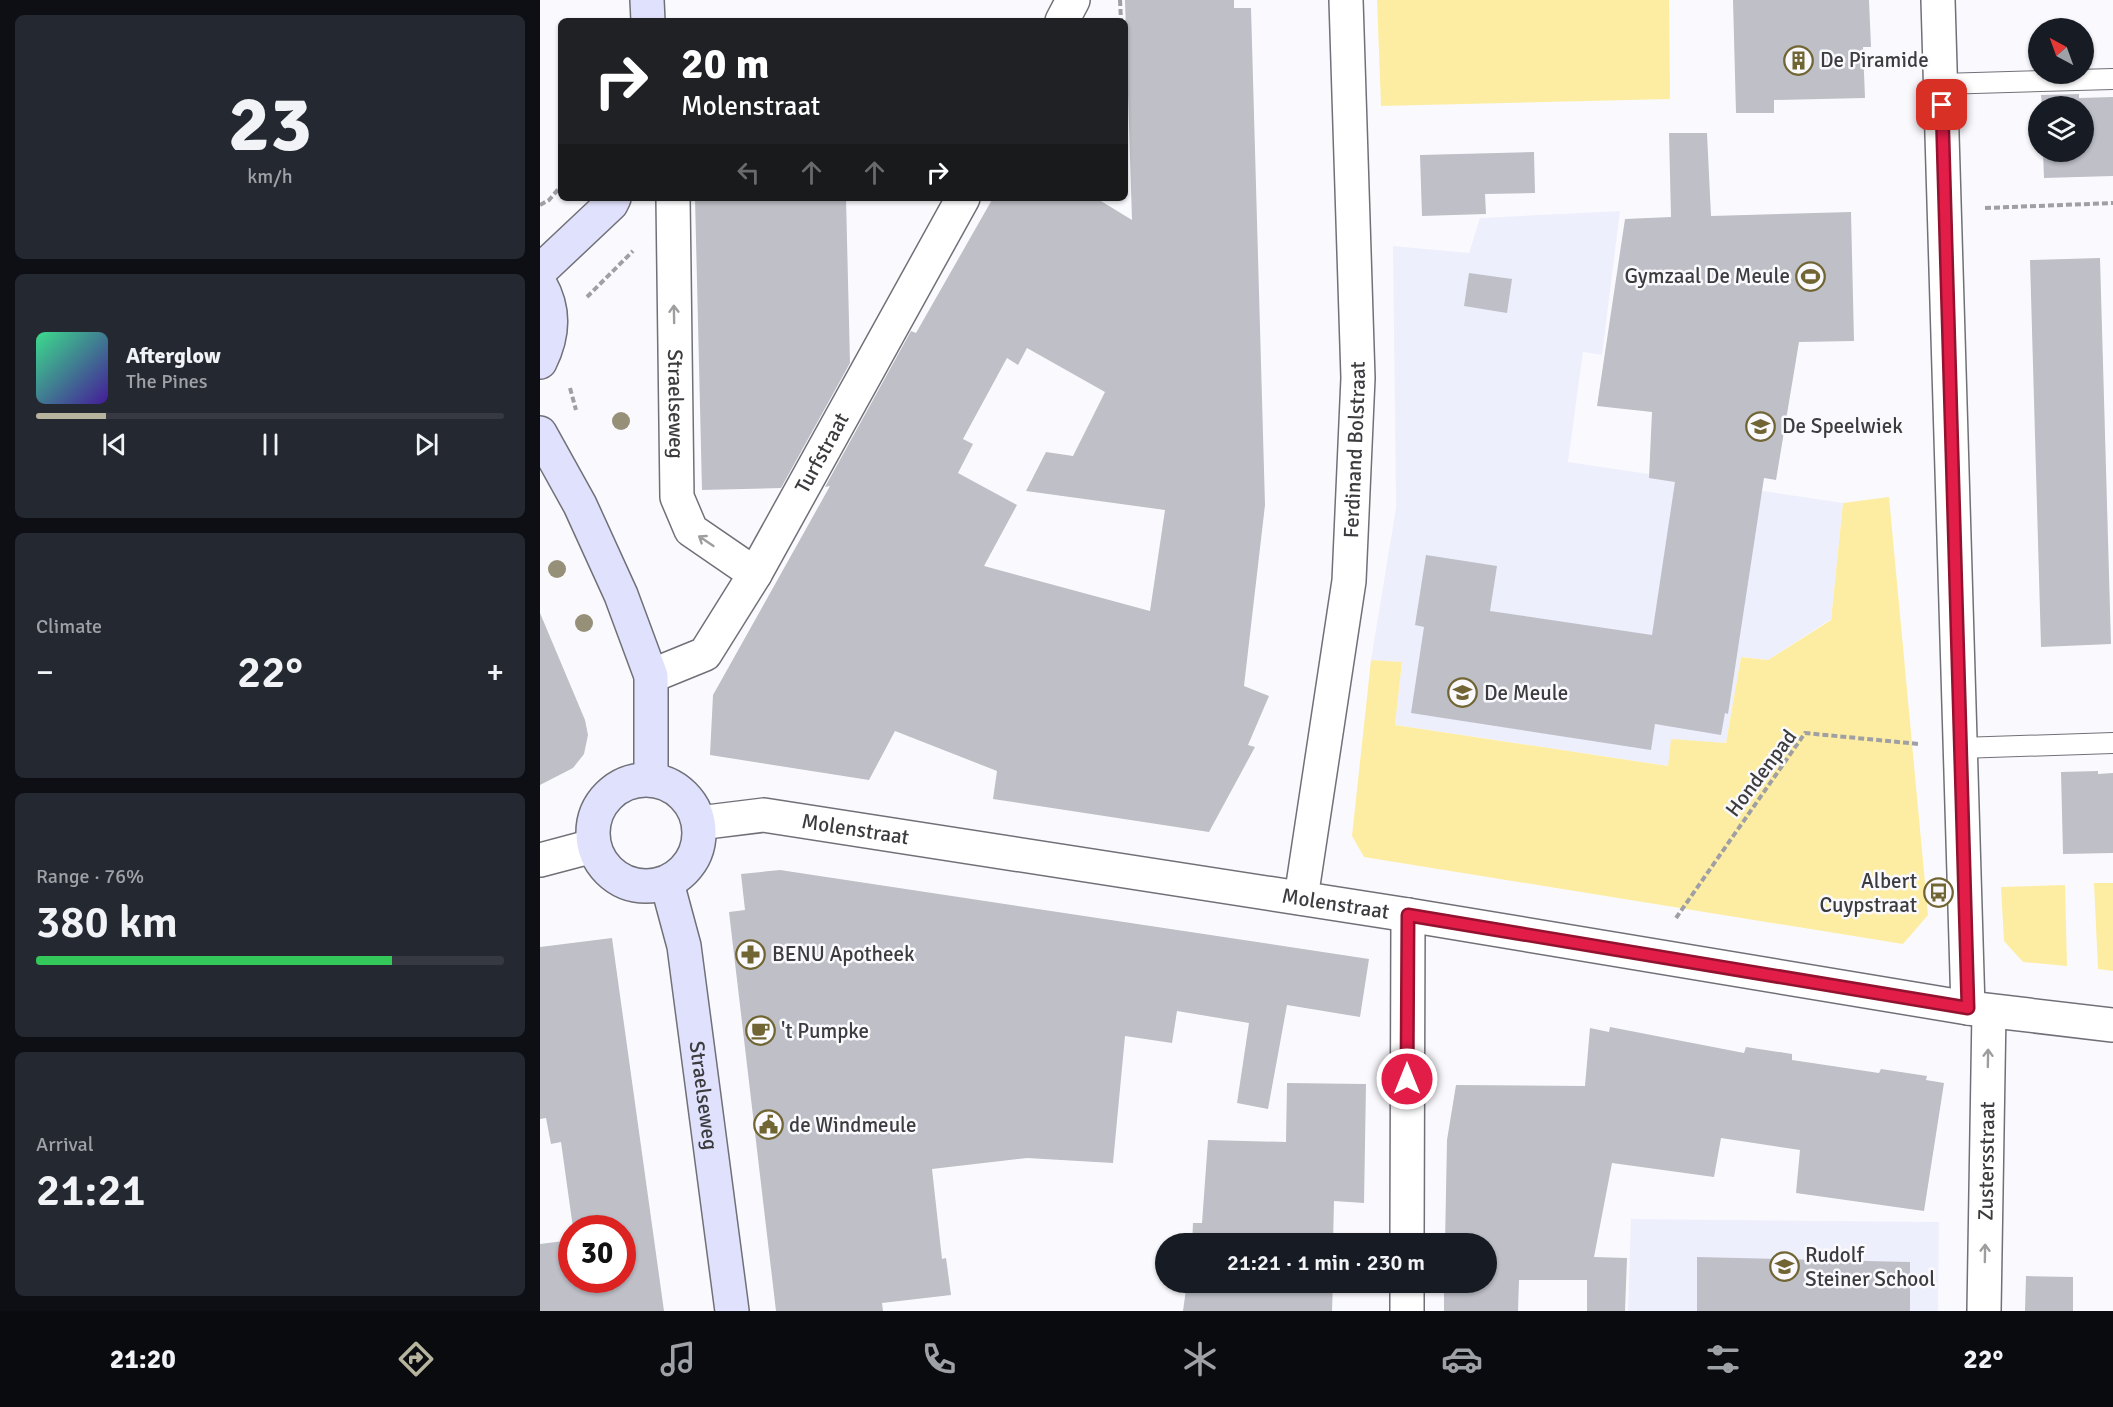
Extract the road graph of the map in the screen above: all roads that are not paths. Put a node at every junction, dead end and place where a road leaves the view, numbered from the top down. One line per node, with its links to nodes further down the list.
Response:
1 (647, 0): 5 (street)
2 (1073, 0): 6 (street)
3 (1347, 0): 25 (street, Ferdinand Bolstraat)
4 (1938, 0): 8 (street)
5 (648, 18)
6 (1064, 18)
7 (2113, 79): 8 (lane)
8 (1941, 84): 19 (street)
9 (611, 201): 12 (street)
10 (673, 201): 16 (street, Straelseweg, one-way to 10)
11 (961, 201): 16 (street, Turfstraat)
12 (540, 271)
13 (540, 284): 14 (street)
14 (540, 362)
15 (540, 433): 17 (street)
16 (755, 574): 17 (street, Turfstraat)
17 (651, 676): 20 (street)
18 (2113, 743): 19 (lane)
19 (1960, 748): 27 (street)
20 (651, 779): 21 (street); 22 (street)
21 (699, 823): 24 (street); 25 (street, Molenstraat)
22 (593, 846): 23 (street); 24 (street)
23 (540, 860)
24 (667, 883): 31 (street, Straelseweg)
25 (1301, 898): 26 (street, Molenstraat)
26 (1408, 915): 27 (street, Molenstraat); 29 (street)
27 (1979, 1009): 28 (street, Molenstraat); 33 (street, Zustersstraat, one-way to 27)
28 (2113, 1025)
29 (1407, 1233)
30 (1407, 1293): 32 (street)
31 (732, 1311)
32 (1407, 1311)
33 (1984, 1311)

